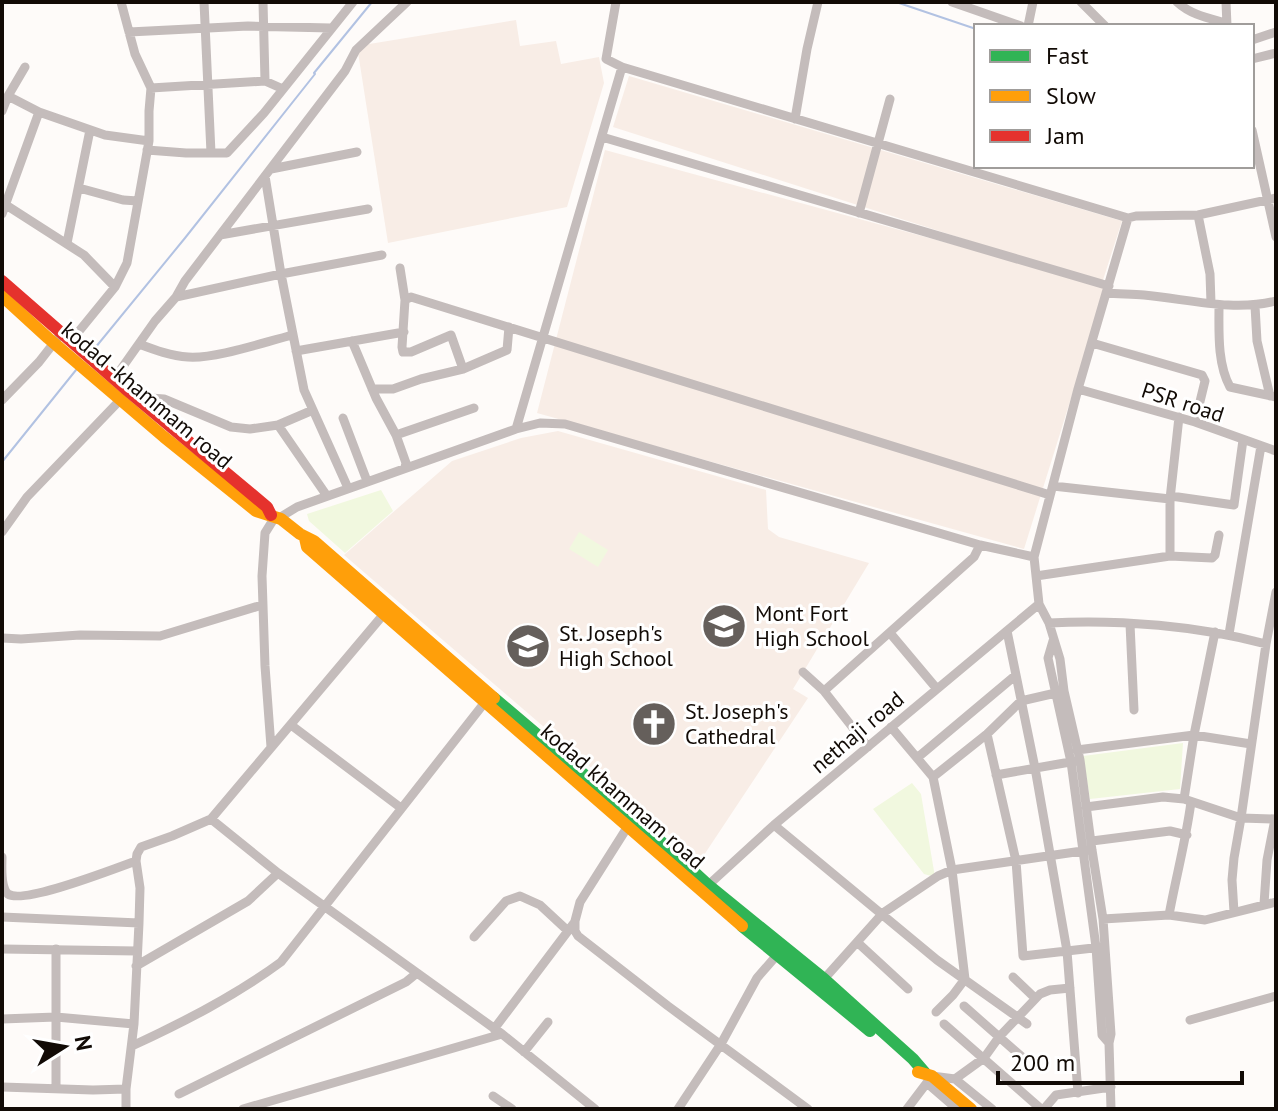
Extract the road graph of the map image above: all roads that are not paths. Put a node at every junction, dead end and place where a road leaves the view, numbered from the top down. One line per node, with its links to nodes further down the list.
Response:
1 (121, 2): 21 (street)
2 (204, 2): 19 (street)
3 (263, 2): 18 (street)
4 (353, 2): 20 (street)
5 (407, 2): 44 (street)
6 (616, 2): 27 (street)
7 (818, 2): 36 (street)
8 (1033, 2): 14 (street)
9 (1081, 2): 15 (street)
10 (1177, 2): 16 (street)
11 (1226, 2): 17 (street)
12 (956, 3): 13 (street)
13 (1015, 24)
14 (1028, 24)
15 (1103, 24)
16 (1223, 24)
17 (1226, 24)
18 (263, 27): 19 (street); 20 (street); 28 (street)
19 (206, 28): 21 (street); 29 (street)
20 (331, 28): 31 (street)
21 (129, 32): 30 (street)
22 (1276, 32): 23 (street)
23 (1254, 39)
24 (1276, 53): 25 (street)
25 (1254, 58)
26 (25, 67): 32 (street)
27 (622, 67): 36 (street); 38 (street)
28 (265, 81): 29 (street); 31 (street)
29 (208, 85): 30 (street); 43 (street)
30 (151, 88): 41 (street)
31 (283, 89): 43 (street)
32 (8, 96): 34 (street); 35 (street)
33 (890, 99): 40 (street)
34 (2, 111)
35 (39, 112): 37 (street); 49 (street)
36 (795, 119): 40 (street)
37 (90, 130): 41 (street); 45 (street)
38 (602, 137): 50 (street); 72 (street)
39 (1254, 137): 46 (street)
40 (879, 144): 50 (street); 52 (street)
41 (148, 145): 43 (street); 47 (street)
42 (357, 152): 44 (street)
43 (211, 153)
44 (268, 173): 53 (street); 55 (street)
45 (79, 188): 47 (street); 56 (street)
46 (1271, 198): 51 (street); 54 (street)
47 (138, 201): 61 (street)
48 (368, 209): 53 (street)
49 (4, 210): 56 (street)
50 (859, 213): 62 (street)
51 (1198, 215): 52 (street); 67 (street)
52 (1128, 218): 62 (street)
53 (273, 226): 55 (street); 59 (street)
54 (1276, 234)
55 (220, 235): 63 (street)
56 (67, 243): 61 (street)
57 (382, 255): 59 (street)
58 (400, 268): 65 (street)
59 (281, 274): 63 (street); 71 (street)
60 (2, 281): 74 (main road, kodad -khammam road)
61 (115, 287): 74 (street)
62 (1108, 290): 67 (street); 75 (street)
63 (176, 297): 76 (street)
64 (3, 300): 74 (main road, kodad -khammam road)
65 (405, 300): 69 (street); 70 (street)
66 (1276, 301): 68 (street)
67 (1215, 304): 68 (street); 83 (street)
68 (1255, 306): 83 (street)
69 (509, 327): 72 (street); 78 (street)
70 (404, 332): 73 (street); 78 (street)
71 (293, 335): 76 (street); 77 (street)
72 (543, 338): 91 (street); 99 (street)
73 (352, 341): 77 (street); 80 (street)
74 (67, 342): 79 (main road); 82 (main road, kodad -khammam road); 84 (street)
75 (1092, 343): 81 (street); 89 (street)
76 (139, 344): 79 (street)
77 (296, 351): 86 (street)
78 (463, 369): 80 (street)
79 (114, 379): 82 (main road)
80 (372, 389): 92 (street)
81 (1078, 389): 87 (street, PSR road); 99 (street)
82 (129, 396): 90 (street); 102 (main road, kodad khammam road); 103 (street)
83 (1273, 397)
84 (2, 400)
85 (474, 408): 92 (street)
86 (313, 410): 90 (street); 98 (street)
87 (1179, 417): 89 (street, PSR road); 101 (street)
88 (343, 418): 97 (street)
89 (1195, 422): 93 (street, PSR road)
90 (278, 425): 100 (street)
91 (516, 429): 96 (street); 106 (street)
92 (396, 435): 96 (street)
93 (1243, 440): 94 (street, PSR road); 101 (street)
94 (1261, 446): 95 (street, PSR road); 119 (street)
95 (1276, 451)
96 (405, 467): 97 (street)
97 (367, 481): 98 (street)
98 (348, 488): 100 (street)
99 (1052, 490): 101 (street); 108 (street)
100 (327, 496): 102 (street)
101 (1170, 498): 107 (street)
102 (275, 517): 105 (main road, kodad khammam road); 112 (street)
103 (2, 532)
104 (1219, 535): 107 (street)
105 (305, 538): 113 (main road, kodad khammam road); 127 (main road, kodad khammam road)
106 (980, 545): 108 (street); 118 (street)
107 (1170, 556): 109 (street)
108 (1034, 557): 109 (street)
109 (1036, 576): 111 (street)
110 (1276, 592): 121 (street)
111 (1039, 604): 114 (street); 116 (street, nethaji road)
112 (262, 605): 120 (street); 135 (street)
113 (383, 615): 127 (main road, kodad khammam road); 130 (street)
114 (1049, 623): 115 (street); 126 (street)
115 (1130, 624): 117 (street); 129 (street)
116 (1007, 631): 123 (street); 124 (street, nethaji road)
117 (1215, 632): 119 (street); 133 (street)
118 (890, 633): 124 (street); 125 (street)
119 (1229, 634): 121 (street)
120 (2, 638)
121 (1266, 644): 134 (street)
122 (803, 672): 125 (street)
123 (1016, 675): 128 (street); 138 (street)
124 (937, 689): 131 (street, nethaji road)
125 (824, 691): 136 (street)
126 (1060, 692): 128 (street); 137 (street)
127 (488, 699): 144 (street); 148 (main road, kodad khammam road)
128 (1021, 701): 132 (street); 139 (street)
129 (1134, 710)
130 (291, 725): 135 (street); 144 (street)
131 (891, 727): 136 (street, nethaji road); 138 (street)
132 (987, 734): 140 (street); 141 (street)
133 (1194, 735): 134 (street); 137 (street); 142 (street)
134 (1251, 744): 145 (street)
135 (271, 747): 146 (street)
136 (868, 747): 149 (street, nethaji road)
137 (1076, 757): 139 (street); 143 (street); 151 (street)
138 (917, 758): 141 (street)
139 (1035, 768): 140 (street); 152 (street)
140 (996, 775): 155 (street)
141 (933, 777): 156 (street)
142 (1188, 800): 143 (street); 145 (street); 150 (street)
143 (1086, 807): 151 (street)
144 (401, 808): 162 (street)
145 (1241, 818): 147 (street); 163 (street)
146 (211, 819): 154 (street); 158 (street)
147 (1276, 819): 161 (street)
148 (631, 822): 159 (main road, kodad khammam road); 168 (street)
149 (774, 825): 159 (street, nethaji road); 164 (street)
150 (1187, 835): 151 (street); 165 (street)
151 (1089, 847): 152 (street); 167 (street); 173 (street)
152 (1051, 856): 155 (street); 177 (street)
153 (2, 857): 157 (street)
154 (136, 861): 157 (street); 169 (street)
155 (1016, 861): 156 (street); 177 (street)
156 (952, 870): 164 (street); 183 (street)
157 (2, 871)
158 (278, 873): 162 (street); 179 (street)
159 (705, 888): 178 (main road, kodad khammam road); 182 (main road, kodad khammam road)
160 (1276, 902): 161 (street)
161 (1264, 904): 163 (street)
162 (325, 905): 180 (street); 201 (street)
163 (1234, 912): 165 (street)
164 (883, 913): 172 (street); 183 (street)
165 (1169, 915): 167 (street)
166 (2, 917): 169 (street)
167 (1103, 919): 173 (street)
168 (575, 921): 170 (street); 200 (street)
169 (139, 923): 176 (street)
170 (568, 931): 171 (street); 198 (street)
171 (474, 937)
172 (857, 942): 182 (street); 185 (street)
173 (1101, 947): 177 (street); 208 (street)
174 (2, 949): 175 (street)
175 (56, 949): 176 (street); 190 (street)
176 (137, 951): 179 (street)
177 (1067, 951): 184 (street)
178 (777, 955): 200 (street); 205 (main road, kodad khammam road)
179 (136, 966): 195 (street)
180 (417, 973): 198 (street); 212 (street)
181 (1013, 977): 187 (street)
182 (824, 979): 205 (main road, kodad khammam road)
183 (965, 979): 189 (street); 191 (street)
184 (1070, 988): 187 (street); 211 (street)
185 (908, 989)
186 (1276, 996): 193 (street)
187 (1035, 998): 191 (street)
188 (964, 1006): 199 (street)
189 (936, 1012)
190 (56, 1017): 192 (street); 195 (street); 209 (street)
191 (1017, 1017): 197 (street); 199 (street)
192 (2, 1019)
193 (1190, 1020)
194 (548, 1022): 202 (street)
195 (134, 1024): 201 (street)
196 (944, 1024): 204 (street)
197 (1027, 1024)
198 (498, 1032): 202 (street); 216 (street)
199 (999, 1037): 203 (street); 204 (street)
200 (721, 1044): 218 (street); 219 (street)
201 (132, 1046): 210 (street)
202 (524, 1052): 214 (street)
203 (1022, 1057)
204 (984, 1058): 206 (street); 224 (street)
205 (928, 1078): 206 (main road, kodad khammam road); 220 (street); 221 (street)
206 (950, 1084): 222 (main road, kodad khammam road); 223 (street)
207 (2, 1087): 209 (street)
208 (1111, 1087): 211 (street); 225 (street)
209 (56, 1088): 210 (street)
210 (126, 1089): 215 (street)
211 (1078, 1093): 224 (street)
212 (179, 1094)
213 (493, 1096): 217 (street)
214 (589, 1108)
215 (126, 1109)
216 (243, 1109)
217 (512, 1109)
218 (678, 1109)
219 (808, 1109)
220 (907, 1109)
221 (957, 1109)
222 (971, 1109)
223 (992, 1109)
224 (1043, 1109)
225 (1111, 1109)

